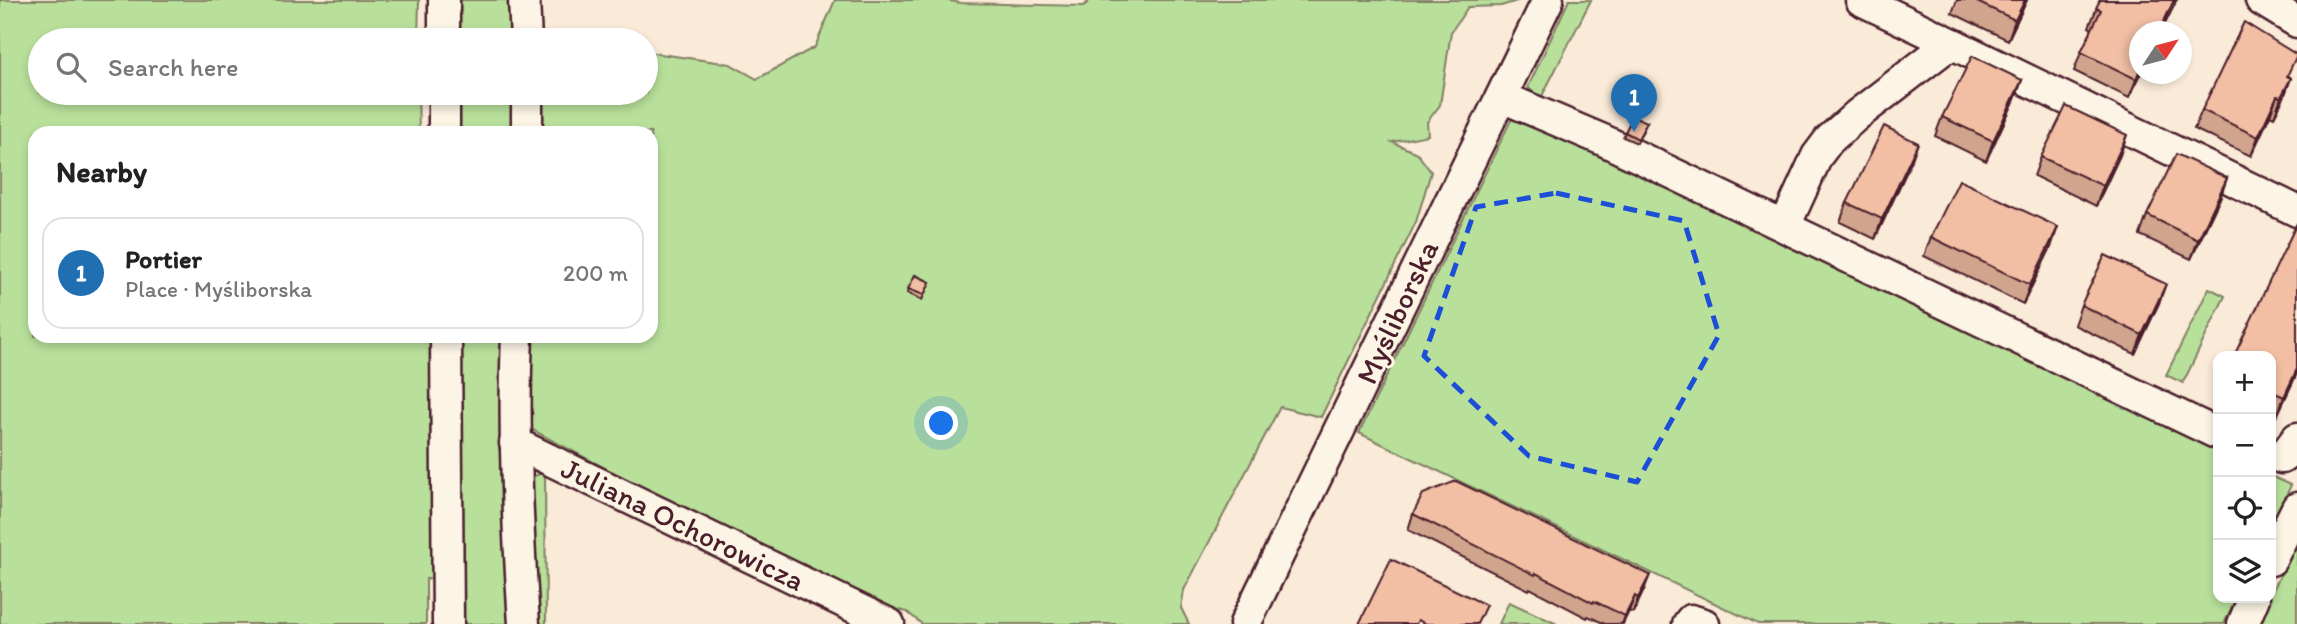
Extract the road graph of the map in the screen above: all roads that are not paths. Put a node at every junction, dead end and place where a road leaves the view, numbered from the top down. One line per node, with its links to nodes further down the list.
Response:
1 (444, 0): 7 (street)
2 (524, 0): 8 (street)
3 (1548, 0): 10 (street, Myśliborska)
4 (1861, 0): 9 (street)
5 (2261, 0): 6 (street)
6 (2297, 22)
7 (444, 28)
8 (525, 28)
9 (1955, 45): 15 (street); 16 (street)
10 (1502, 97): 16 (street); 29 (street, Myśliborska)
11 (444, 105): 13 (street)
12 (527, 105): 14 (street)
13 (444, 126)
14 (527, 126)
15 (2297, 211)
16 (1785, 226): 19 (street)
17 (446, 343): 26 (street)
18 (517, 343): 21 (street)
19 (2213, 433)
20 (2297, 438): 22 (street)
21 (515, 443): 27 (street); 28 (street, Juliana Ochorowicza)
22 (2276, 456)
23 (2297, 508): 24 (street)
24 (2276, 550)
25 (2252, 603): 32 (street)
26 (448, 624)
27 (524, 624)
28 (889, 624)
29 (1245, 624)
30 (1688, 624): 31 (street)
31 (1704, 624)
32 (2243, 624)

